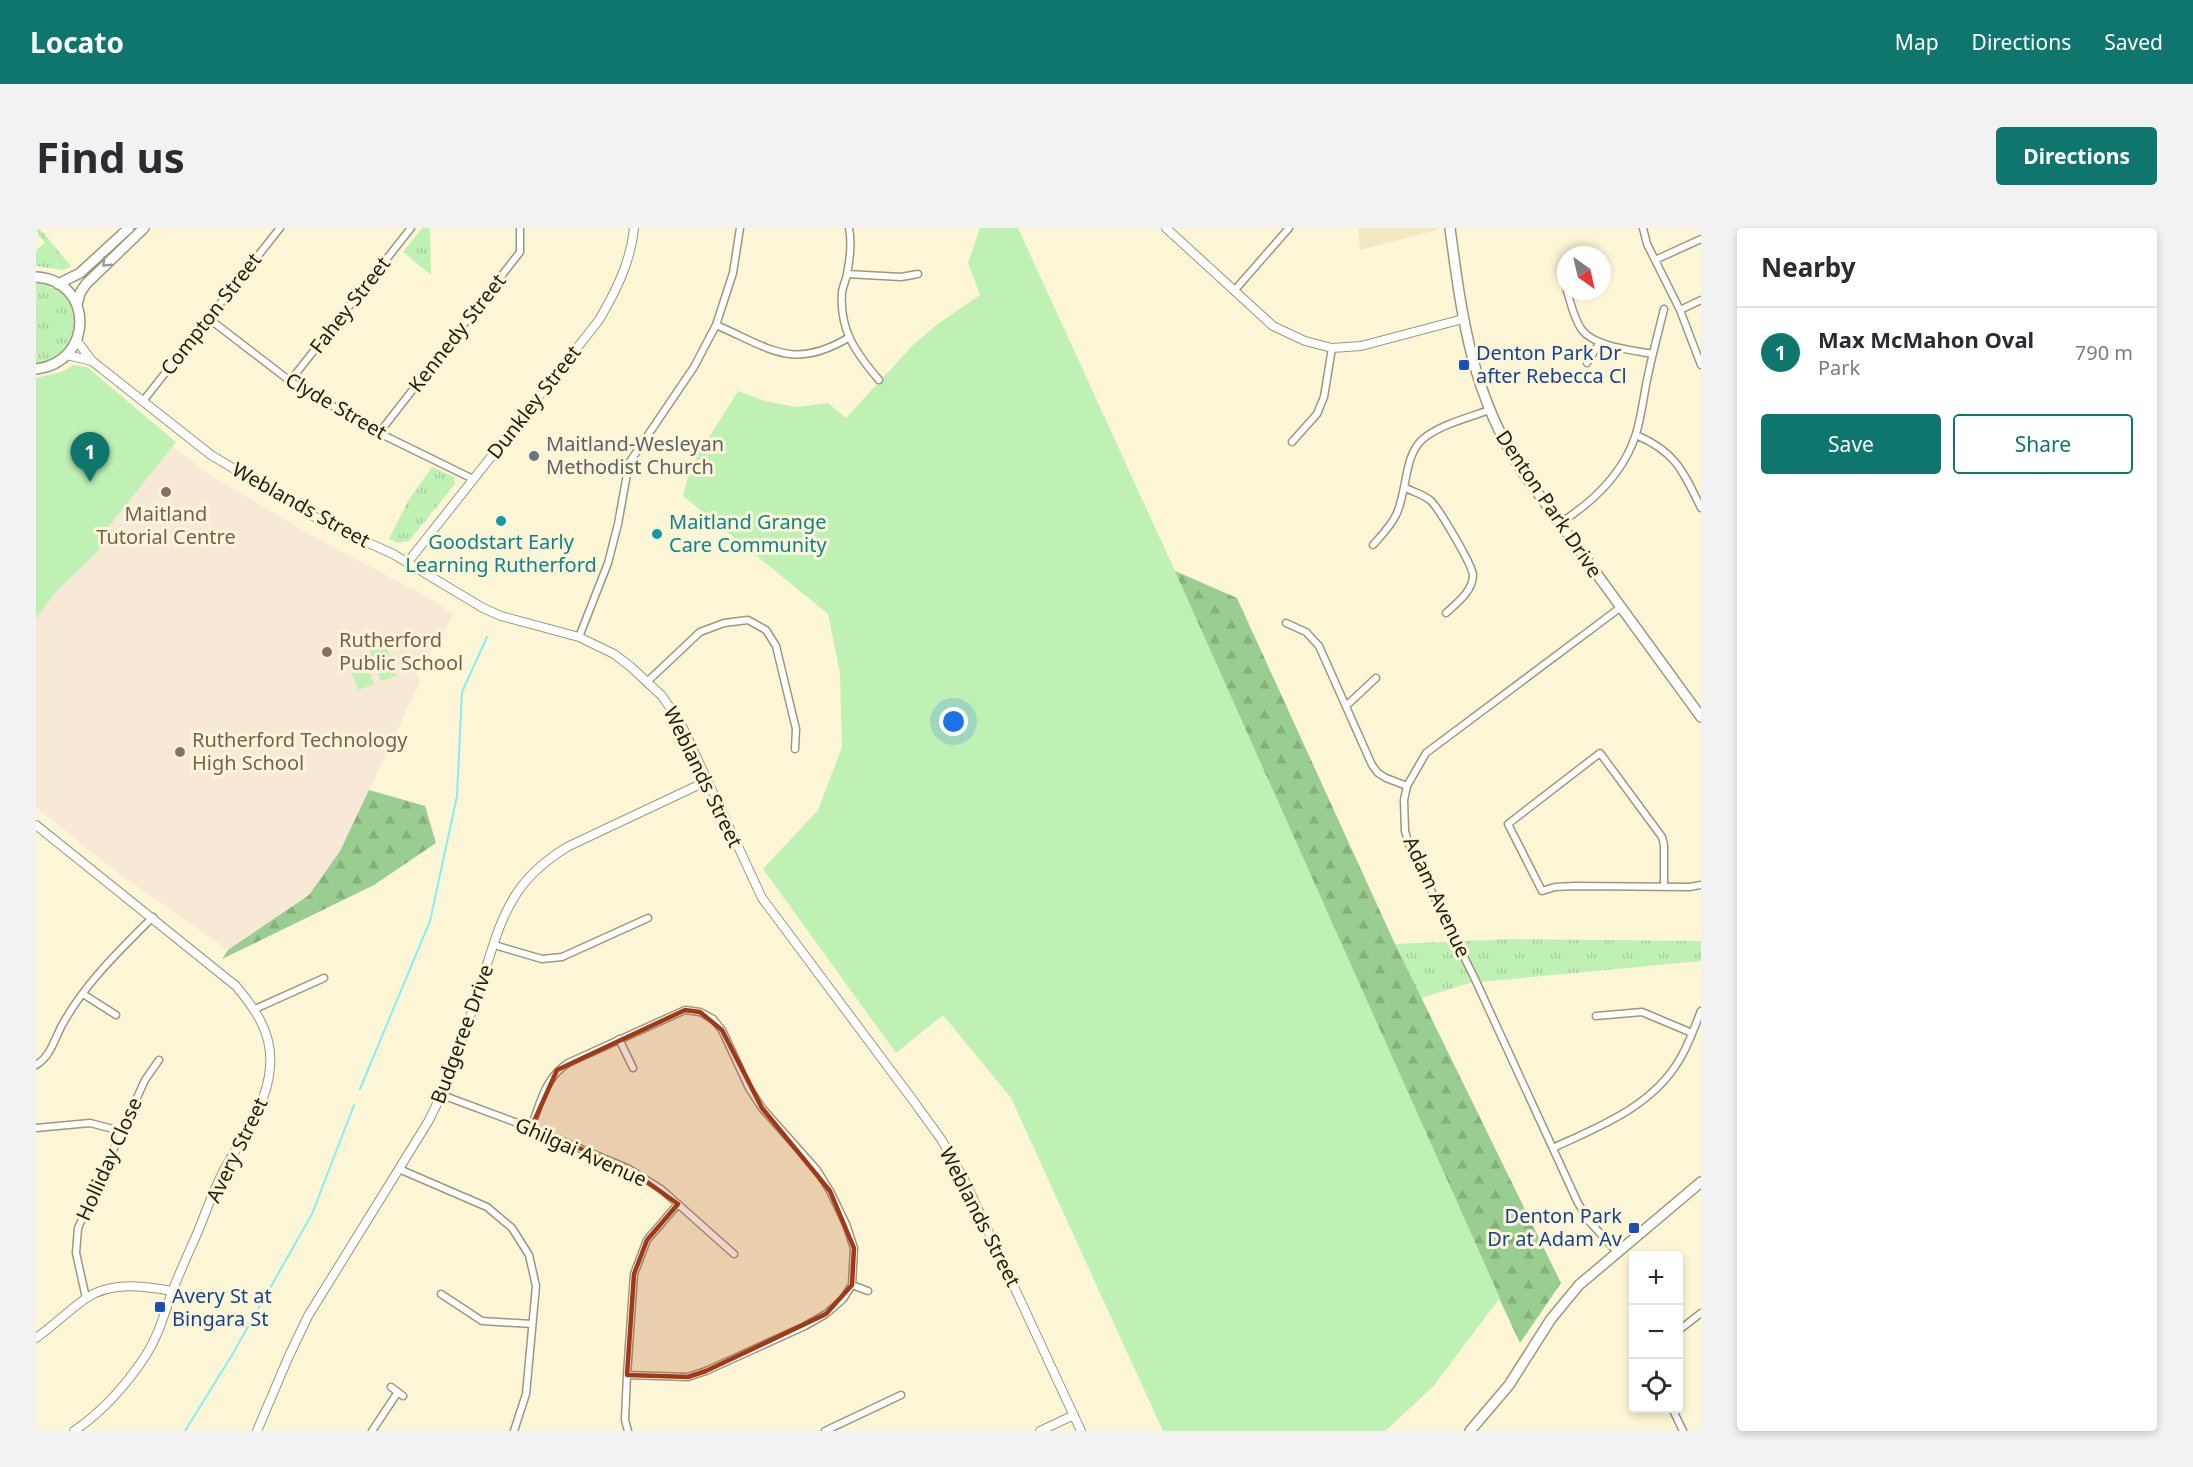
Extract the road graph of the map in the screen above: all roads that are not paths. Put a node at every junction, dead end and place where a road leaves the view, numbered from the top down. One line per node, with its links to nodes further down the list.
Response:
1 (129, 228): 18 (main road)
2 (144, 228): 22 (main road, one-way to 22)
3 (280, 228): 25 (street, Compton Street)
4 (411, 228): 39 (street, Fahey Street)
5 (520, 228): 42 (street, Kennedy Street)
6 (634, 228): 45 (street, Dunkley Street)
7 (740, 228): 27 (street)
8 (849, 228): 15 (street)
9 (1166, 228): 19 (street)
10 (1289, 228): 19 (street)
11 (1450, 228): 26 (main road, Denton Park Drive)
12 (1643, 228): 14 (street)
13 (1701, 239): 14 (street)
14 (1655, 260): 24 (street)
15 (847, 274): 16 (street); 28 (street)
16 (918, 274)
17 (36, 277): 18 (main road)
18 (58, 284): 22 (main road)
19 (1234, 291): 31 (street)
20 (1570, 300): 30 (street)
21 (1701, 300): 24 (street)
22 (77, 305): 29 (main road)
23 (1664, 309): 32 (street)
24 (1680, 310): 36 (street)
25 (208, 318): 39 (street, Clyde Street); 40 (street, Compton Street)
26 (1463, 320): 31 (street); 41 (main road, Denton Park Drive)
27 (716, 325): 28 (street); 54 (street)
28 (848, 338): 38 (street)
29 (77, 341): 33 (main road); 34 (street, Weblands Street)
30 (1600, 342): 32 (street); 35 (street)
31 (1332, 348): 44 (street)
32 (1653, 354): 43 (street)
33 (67, 356): 34 (street, Weblands Street); 37 (main road)
34 (92, 361): 40 (street, Weblands Street)
35 (1587, 363)
36 (1701, 364)
37 (36, 369)
38 (879, 380)
39 (290, 381): 42 (street, Clyde Street)
40 (143, 401): 50 (street, Weblands Street)
41 (1489, 410): 46 (street); 48 (main road, Denton Park Drive)
42 (380, 433): 45 (street, Clyde Street)
43 (1636, 435): 47 (street); 48 (street)
44 (1292, 442)
45 (473, 479): 50 (street, Dunkley Street)
46 (1406, 488): 49 (street); 52 (street)
47 (1701, 508)
48 (1560, 523): 51 (main road, Denton Park Drive)
49 (1373, 544)
50 (408, 562): 54 (street, Weblands Street)
51 (1621, 607): 58 (main road, Denton Park Drive); 61 (street, Adam Avenue)
52 (1446, 613)
53 (1286, 623): 57 (street)
54 (579, 637): 56 (street, Weblands Street)
55 (1376, 678): 57 (street)
56 (648, 681): 59 (street); 60 (street, Weblands Street)
57 (1346, 706): 61 (street)
58 (1701, 717)
59 (795, 749)
60 (707, 781): 67 (street, Budgeree Drive); 102 (street, Weblands Street)
61 (1407, 786): 83 (street, Adam Avenue)
62 (36, 825): 65 (street, Avery Street)
63 (1701, 885): 64 (street)
64 (1664, 886): 64 (street)
65 (153, 917): 69 (street); 70 (street, Avery Street)
66 (648, 918): 67 (street)
67 (494, 945): 79 (street, Budgeree Drive)
68 (324, 978): 70 (street)
69 (83, 994): 72 (street); 77 (street)
70 (255, 1009): 90 (street, Avery Street)
71 (1701, 1011): 74 (street)
72 (116, 1015)
73 (1596, 1016): 74 (street)
74 (1692, 1033): 83 (street)
75 (619, 1039): 78 (street); 81 (street); 89 (street)
76 (159, 1060): 82 (street, Holliday Close)
77 (36, 1065)
78 (633, 1068)
79 (442, 1095): 81 (street, Ghilgai Avenue); 84 (street, Budgeree Drive)
80 (36, 1128): 82 (street)
81 (531, 1128): 86 (street, Ghilgai Avenue)
82 (121, 1131): 93 (street, Holliday Close)
83 (1553, 1148): 87 (street, Adam Avenue)
84 (399, 1169): 95 (street); 105 (street, Budgeree Drive)
85 (1701, 1182): 87 (main road)
86 (678, 1204): 88 (street, Ghilgai Avenue); 98 (street)
87 (1616, 1251): 103 (main road)
88 (734, 1254)
89 (852, 1285): 91 (street); 98 (street)
90 (172, 1291): 93 (street); 104 (street, Avery Street)
91 (868, 1291)
92 (441, 1294): 95 (street)
93 (86, 1298): 97 (street)
94 (1701, 1313): 96 (street)
95 (532, 1324): 107 (street)
96 (1683, 1327)
97 (36, 1338)
98 (627, 1375): 108 (street)
99 (392, 1387): 106 (street)
100 (901, 1395): 109 (street)
101 (1674, 1413): 112 (street)
102 (1074, 1415): 110 (street); 111 (street, Weblands Street)
103 (1474, 1430)
104 (74, 1431)
105 (257, 1431)
106 (372, 1431)
107 (514, 1431)
108 (628, 1431)
109 (825, 1431)
110 (1040, 1431)
111 (1081, 1431)
112 (1683, 1431)

